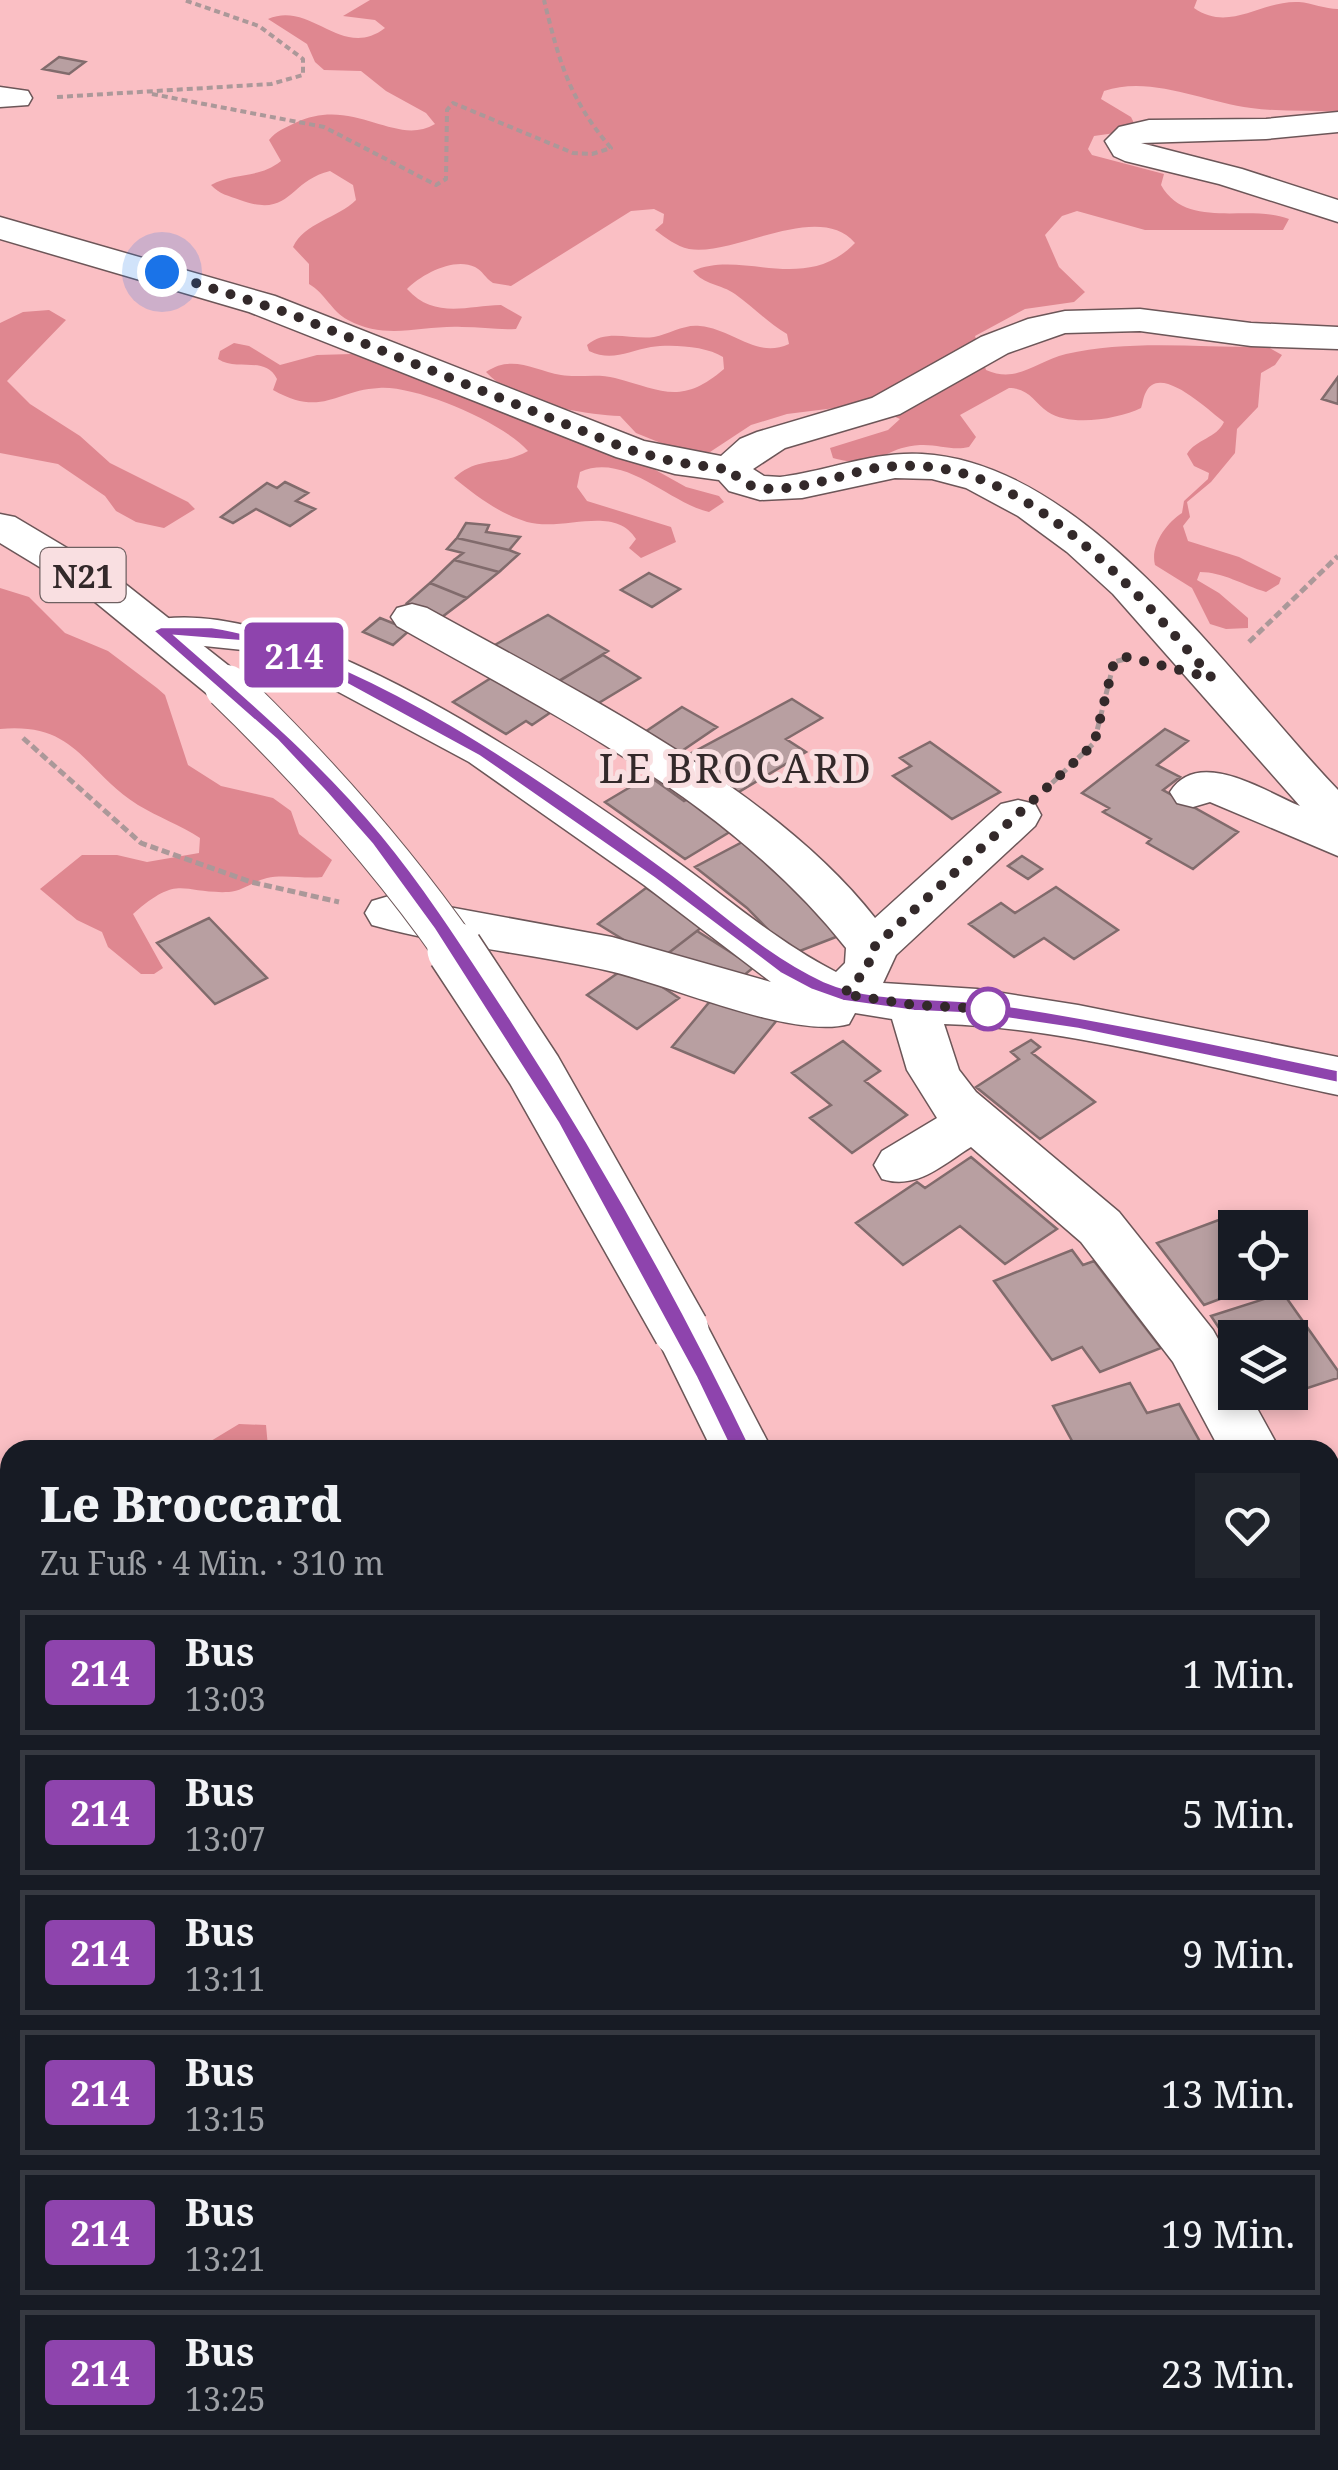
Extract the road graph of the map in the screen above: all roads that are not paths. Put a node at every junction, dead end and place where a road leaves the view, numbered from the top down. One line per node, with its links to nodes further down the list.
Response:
1 (1338, 122): 2 (street)
2 (1338, 210)
3 (0, 228): 5 (street)
4 (1338, 338): 5 (street)
5 (732, 470): 11 (street)
6 (0, 526): 8 (street, N21)
7 (412, 616): 14 (street)
8 (161, 631): 15 (street); 20 (street, N21, bridge)
9 (1192, 792): 12 (street)
10 (1018, 815): 14 (street)
11 (1338, 818)
12 (1338, 840)
13 (388, 914): 16 (street)
14 (872, 949): 15 (street)
15 (843, 994): 16 (street)
16 (914, 1005): 17 (street); 18 (street)
17 (1338, 1076)
18 (974, 1120): 19 (street); 21 (street)
19 (901, 1165)
20 (737, 1440)
21 (1245, 1440)

